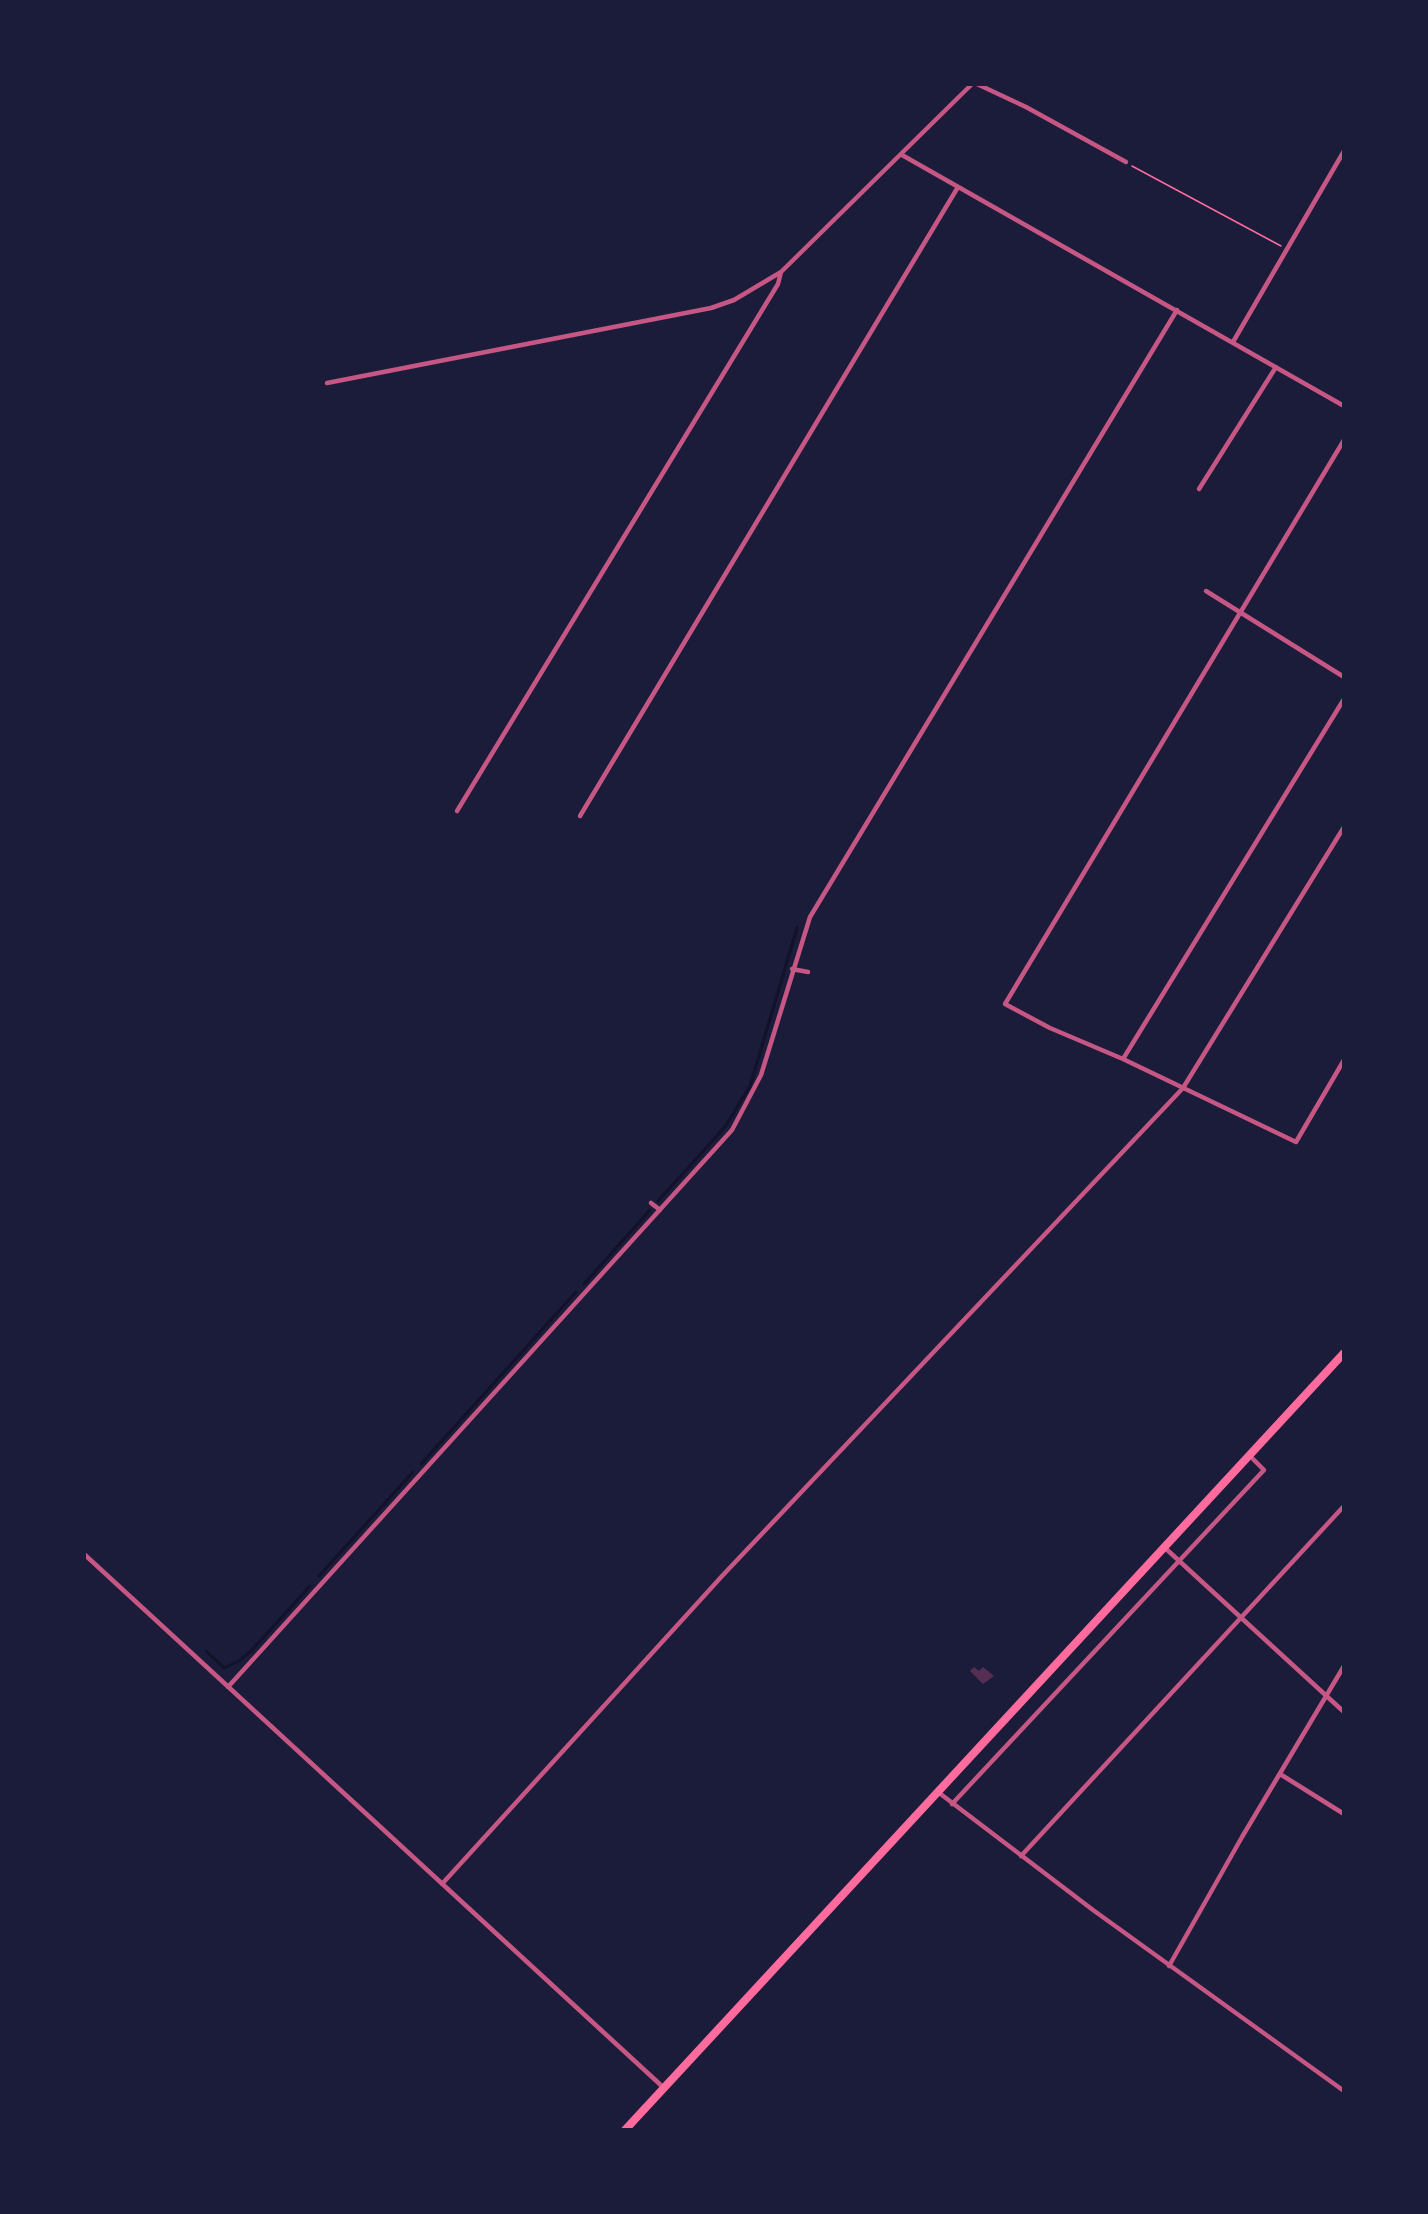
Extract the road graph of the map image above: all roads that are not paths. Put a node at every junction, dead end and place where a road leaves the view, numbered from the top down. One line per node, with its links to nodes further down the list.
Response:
1 (972, 84): 4 (street)
2 (977, 84): 5 (street)
3 (1344, 151): 9 (street)
4 (902, 155): 6 (street); 7 (street)
5 (1126, 162)
6 (958, 187): 8 (street); 20 (street)
7 (781, 272): 11 (street); 19 (street)
8 (1178, 310): 9 (street); 22 (street)
9 (1233, 342): 10 (street)
10 (1276, 367): 12 (street); 14 (street)
11 (327, 383)
12 (1344, 406)
13 (1344, 440): 16 (street)
14 (1199, 489)
15 (1206, 591): 16 (street)
16 (1241, 612): 17 (street); 24 (street)
17 (1344, 677)
18 (1344, 699): 24 (street)
19 (457, 811)
20 (580, 816)
21 (1344, 827): 26 (street)
22 (792, 969): 23 (street); 28 (street)
23 (808, 972)
24 (1123, 1059): 26 (street)
25 (1344, 1060): 26 (street)
26 (1183, 1088): 45 (street)
27 (651, 1203): 28 (street)
28 (660, 1210): 37 (street)
29 (1344, 1353): 30 (main road)
30 (1249, 1455): 32 (main road); 34 (street)
31 (1344, 1506): 35 (street)
32 (1164, 1547): 34 (street); 41 (main road)
33 (84, 1554): 37 (street)
34 (1179, 1560): 35 (street); 42 (street)
35 (1240, 1617): 38 (street); 44 (street)
36 (1344, 1666): 38 (street)
37 (228, 1687): 45 (street)
38 (1326, 1696): 39 (street); 40 (street)
39 (1344, 1712)
40 (1280, 1774): 43 (street); 46 (street)
41 (938, 1792): 42 (street); 47 (main road)
42 (952, 1804): 44 (street)
43 (1344, 1813)
44 (1021, 1856): 46 (street)
45 (442, 1884): 47 (street)
46 (1169, 1966): 48 (street)
47 (664, 2088): 49 (main road)
48 (1344, 2090)
49 (625, 2130)

